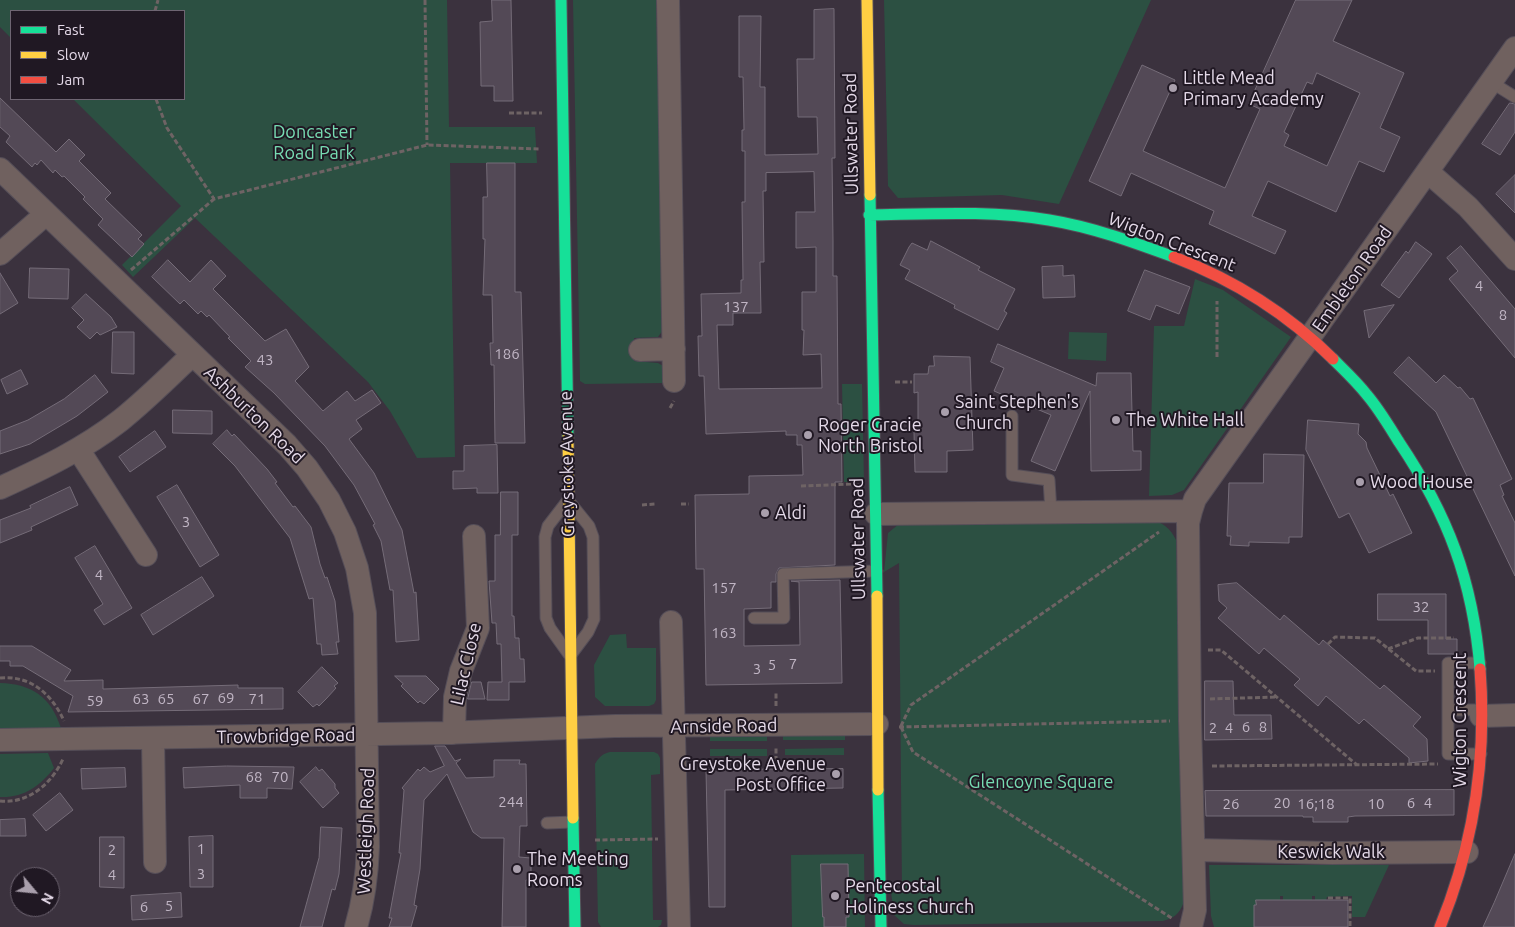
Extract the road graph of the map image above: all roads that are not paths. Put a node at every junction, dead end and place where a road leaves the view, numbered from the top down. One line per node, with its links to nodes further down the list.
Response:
1 (561, 0): 21 (street, Greystoke Avenue)
2 (668, 0): 14 (street)
3 (867, 0): 10 (street, Ullswater Road)
4 (1515, 48): 5 (street, Embleton Road)
5 (1491, 82): 6 (lane); 8 (street, Embleton Road)
6 (1515, 96)
7 (0, 169): 9 (street, Ashburton Road)
8 (1428, 172): 12 (street); 13 (street, Embleton Road)
9 (46, 214): 11 (street); 16 (street, Ashburton Road)
10 (869, 215): 13 (street, Wigton Crescent); 24 (street, Ullswater Road)
11 (0, 254)
12 (1515, 258)
13 (1311, 338): 22 (street, Embleton Road); 31 (street, Wigton Crescent)
14 (674, 349): 15 (street); 17 (street)
15 (640, 350)
16 (192, 355): 19 (street); 38 (street, Ashburton Road)
17 (674, 381)
18 (1012, 416): 23 (lane)
19 (78, 449): 20 (street); 26 (street)
20 (0, 488)
21 (568, 500): 30 (street, Greystoke Avenue); 30 (lane); 30 (lane)
22 (1191, 511): 23 (street); 45 (street)
23 (1051, 512): 24 (street)
24 (876, 514): 27 (street, Ullswater Road)
25 (474, 536): 39 (street, Lilac Close)
26 (146, 555)
27 (877, 571): 28 (lane); 35 (street, Ullswater Road)
28 (754, 618)
29 (671, 622): 36 (street)
30 (570, 656): 37 (street, Greystoke Avenue)
31 (1480, 663): 32 (lane); 33 (street, Wigton Crescent)
32 (1448, 710): 33 (lane); 42 (lane)
33 (1481, 713): 34 (street); 42 (street, Wigton Crescent)
34 (1515, 715)
35 (876, 724): 36 (street, Arnside Road); 52 (street, Ullswater Road)
36 (673, 726): 37 (street, Arnside Road); 51 (street)
37 (572, 729): 39 (street, Trowbridge Road); 43 (street, Greystoke Avenue)
38 (368, 734): 39 (street, Trowbridge Road); 40 (street, Trowbridge Road); 49 (street, Westleigh Road)
39 (448, 738)
40 (154, 739): 41 (street, Trowbridge Road); 47 (street)
41 (0, 740)
42 (1481, 754): 46 (street, Wigton Crescent)
43 (573, 822): 44 (lane); 50 (street, Greystoke Avenue)
44 (547, 823)
45 (1194, 850): 46 (street, Keswick Walk); 48 (street)
46 (1466, 852): 53 (street, Wigton Crescent)
47 (155, 862)
48 (1183, 924)
49 (356, 927)
50 (575, 927)
51 (679, 927)
52 (881, 927)
53 (1440, 927)

